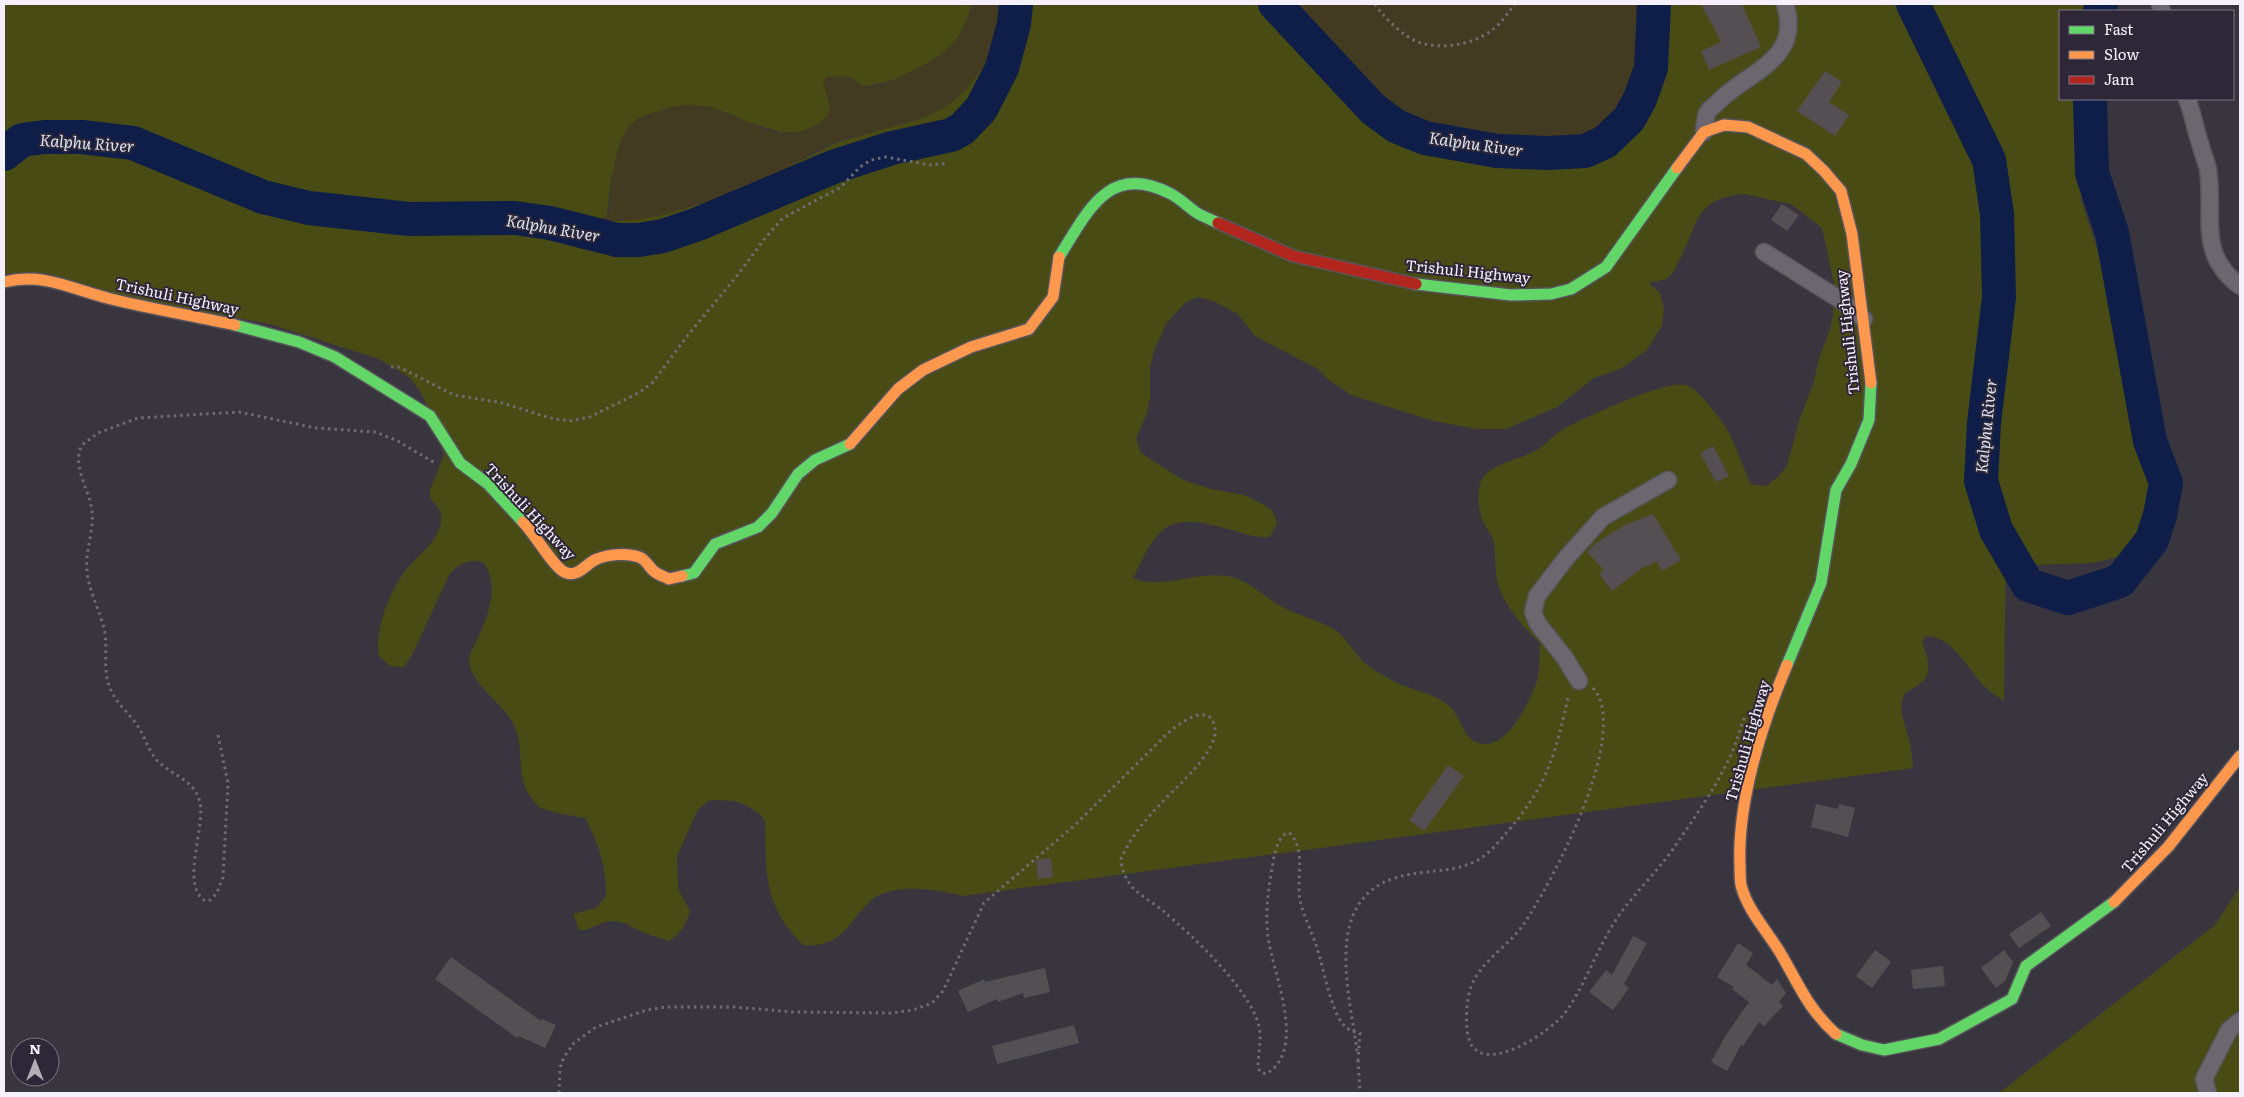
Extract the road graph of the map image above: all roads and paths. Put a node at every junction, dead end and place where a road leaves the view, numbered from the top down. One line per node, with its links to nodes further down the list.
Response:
1 (1375, 4): 2 (path)
2 (1515, 4)
3 (1785, 4): 5 (street)
4 (2187, 100): 9 (street)
5 (1704, 132): 8 (street, Trishuli Highway); 10 (street, Trishuli Highway)
6 (948, 163): 11 (path)
7 (1764, 252): 10 (street)
8 (4, 282)
9 (2240, 286)
10 (1864, 319): 17 (street, Trishuli Highway)
11 (382, 367)
12 (439, 464): 16 (path)
13 (1668, 480): 14 (street)
14 (1579, 681): 15 (path); 19 (path)
15 (1746, 714)
16 (218, 735)
17 (2240, 756)
18 (2240, 1021): 22 (street)
19 (1358, 1060): 20 (path); 21 (path)
20 (559, 1093)
21 (1360, 1093)
22 (2208, 1093)

